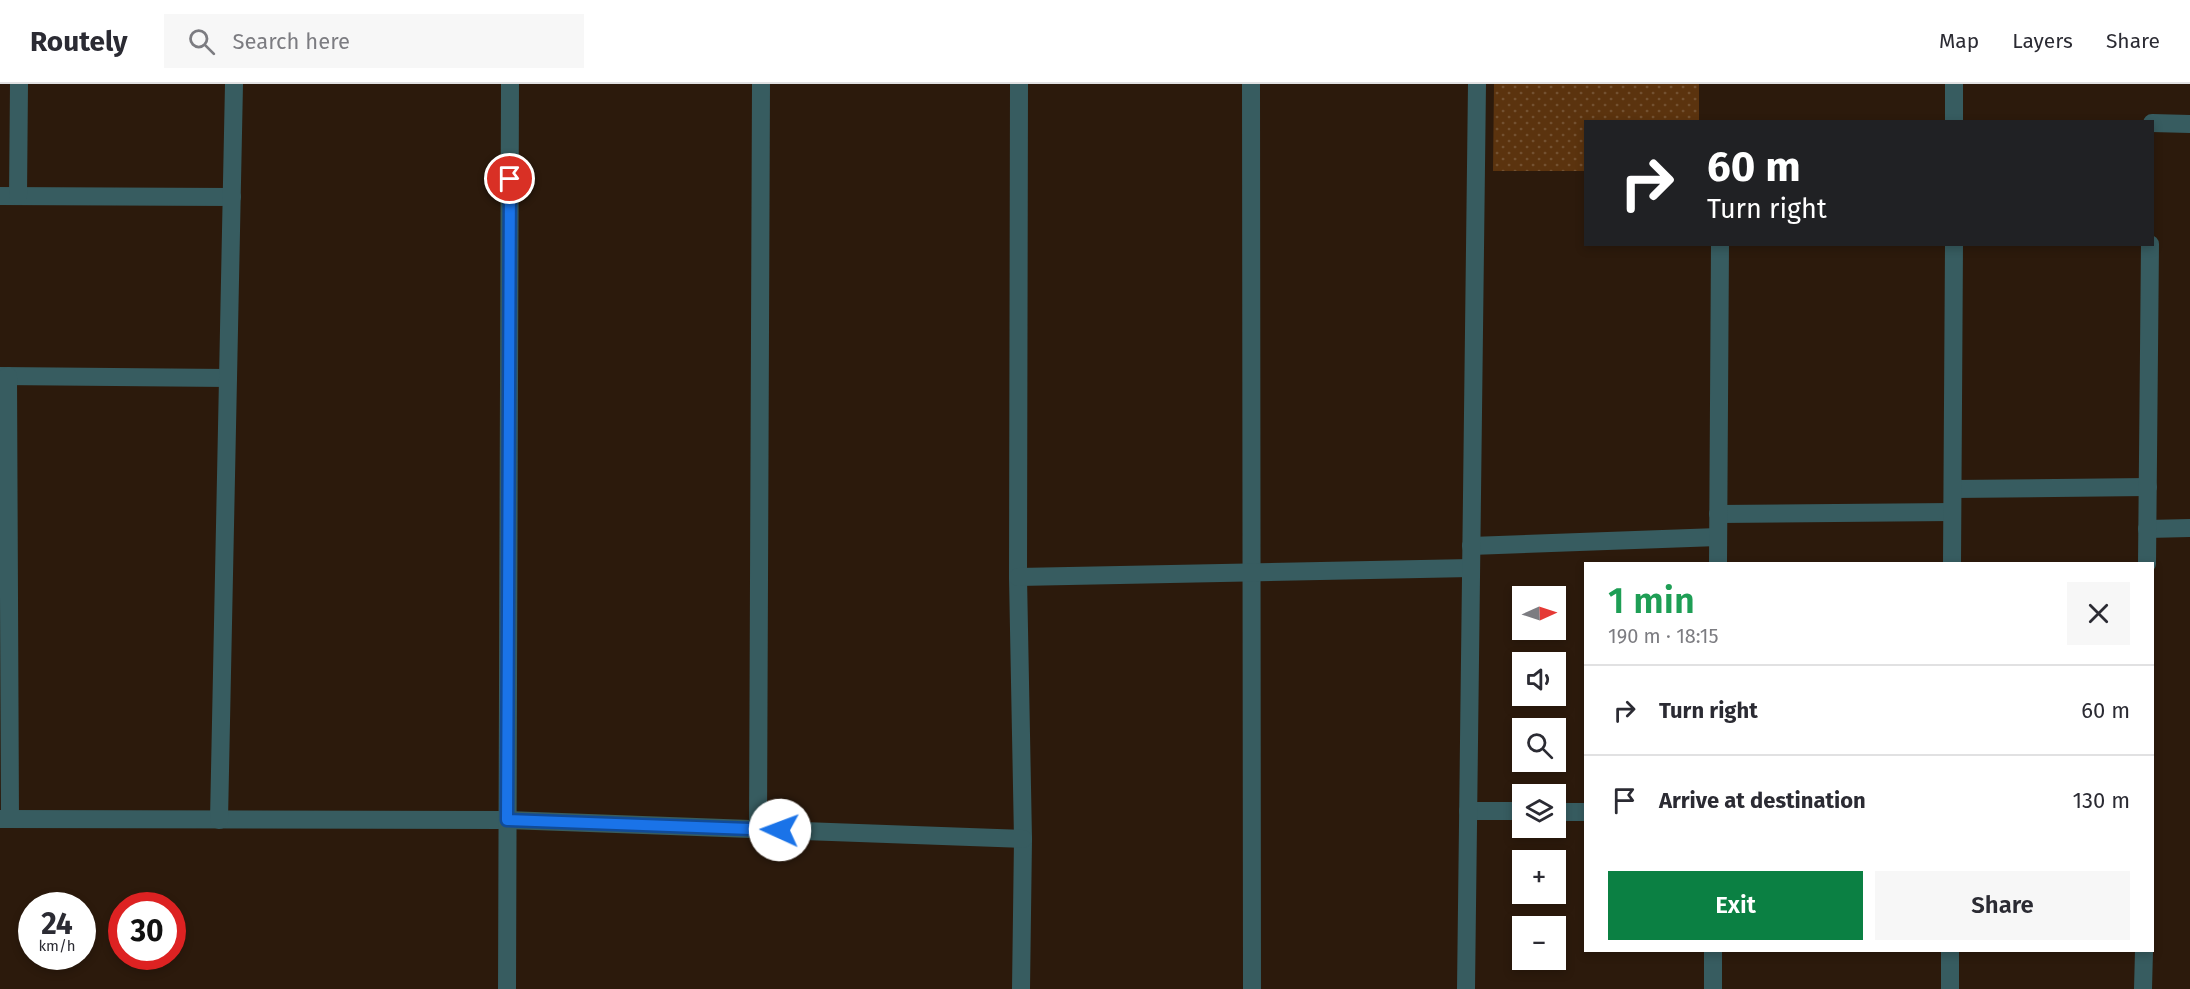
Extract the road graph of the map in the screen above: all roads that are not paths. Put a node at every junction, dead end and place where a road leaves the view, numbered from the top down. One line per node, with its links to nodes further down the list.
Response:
1 (19, 84): 12 (street)
2 (234, 84): 13 (street)
3 (510, 84): 39 (street)
4 (761, 84): 40 (street)
5 (1019, 84): 32 (street)
6 (1251, 84): 31 (street)
7 (1477, 84): 26 (street)
8 (1954, 84): 9 (street)
9 (1954, 120)
10 (2154, 123): 11 (street)
11 (2190, 124)
12 (9, 196): 13 (street)
13 (232, 197): 18 (street)
14 (1720, 246): 22 (street)
15 (1954, 246): 20 (street)
16 (2150, 246): 19 (street)
17 (4, 376): 18 (street); 37 (street)
18 (228, 378): 38 (street)
19 (2148, 487): 20 (street); 24 (street)
20 (1953, 489): 21 (street)
21 (1952, 512): 22 (street); 28 (street)
22 (1718, 514): 25 (street)
23 (2190, 528): 24 (street)
24 (2147, 529): 29 (street)
25 (1718, 537): 26 (street); 27 (street)
26 (1471, 546): 30 (street)
27 (1718, 562)
28 (1952, 562)
29 (2147, 562)
30 (1471, 568): 31 (street); 33 (street)
31 (1251, 573): 32 (street); 47 (street)
32 (1018, 577): 41 (street)
33 (1468, 811): 34 (street); 48 (street)
34 (1512, 812)
35 (1566, 812): 36 (street)
36 (1584, 812)
37 (5, 819): 38 (street)
38 (219, 820): 39 (street)
39 (507, 820): 40 (street); 45 (street)
40 (759, 829): 41 (street)
41 (1023, 838): 46 (street)
42 (1713, 952): 49 (street)
43 (1950, 952): 50 (street)
44 (2144, 952): 51 (street)
45 (507, 989)
46 (1021, 989)
47 (1252, 989)
48 (1466, 989)
49 (1713, 989)
50 (1950, 989)
51 (2143, 989)

